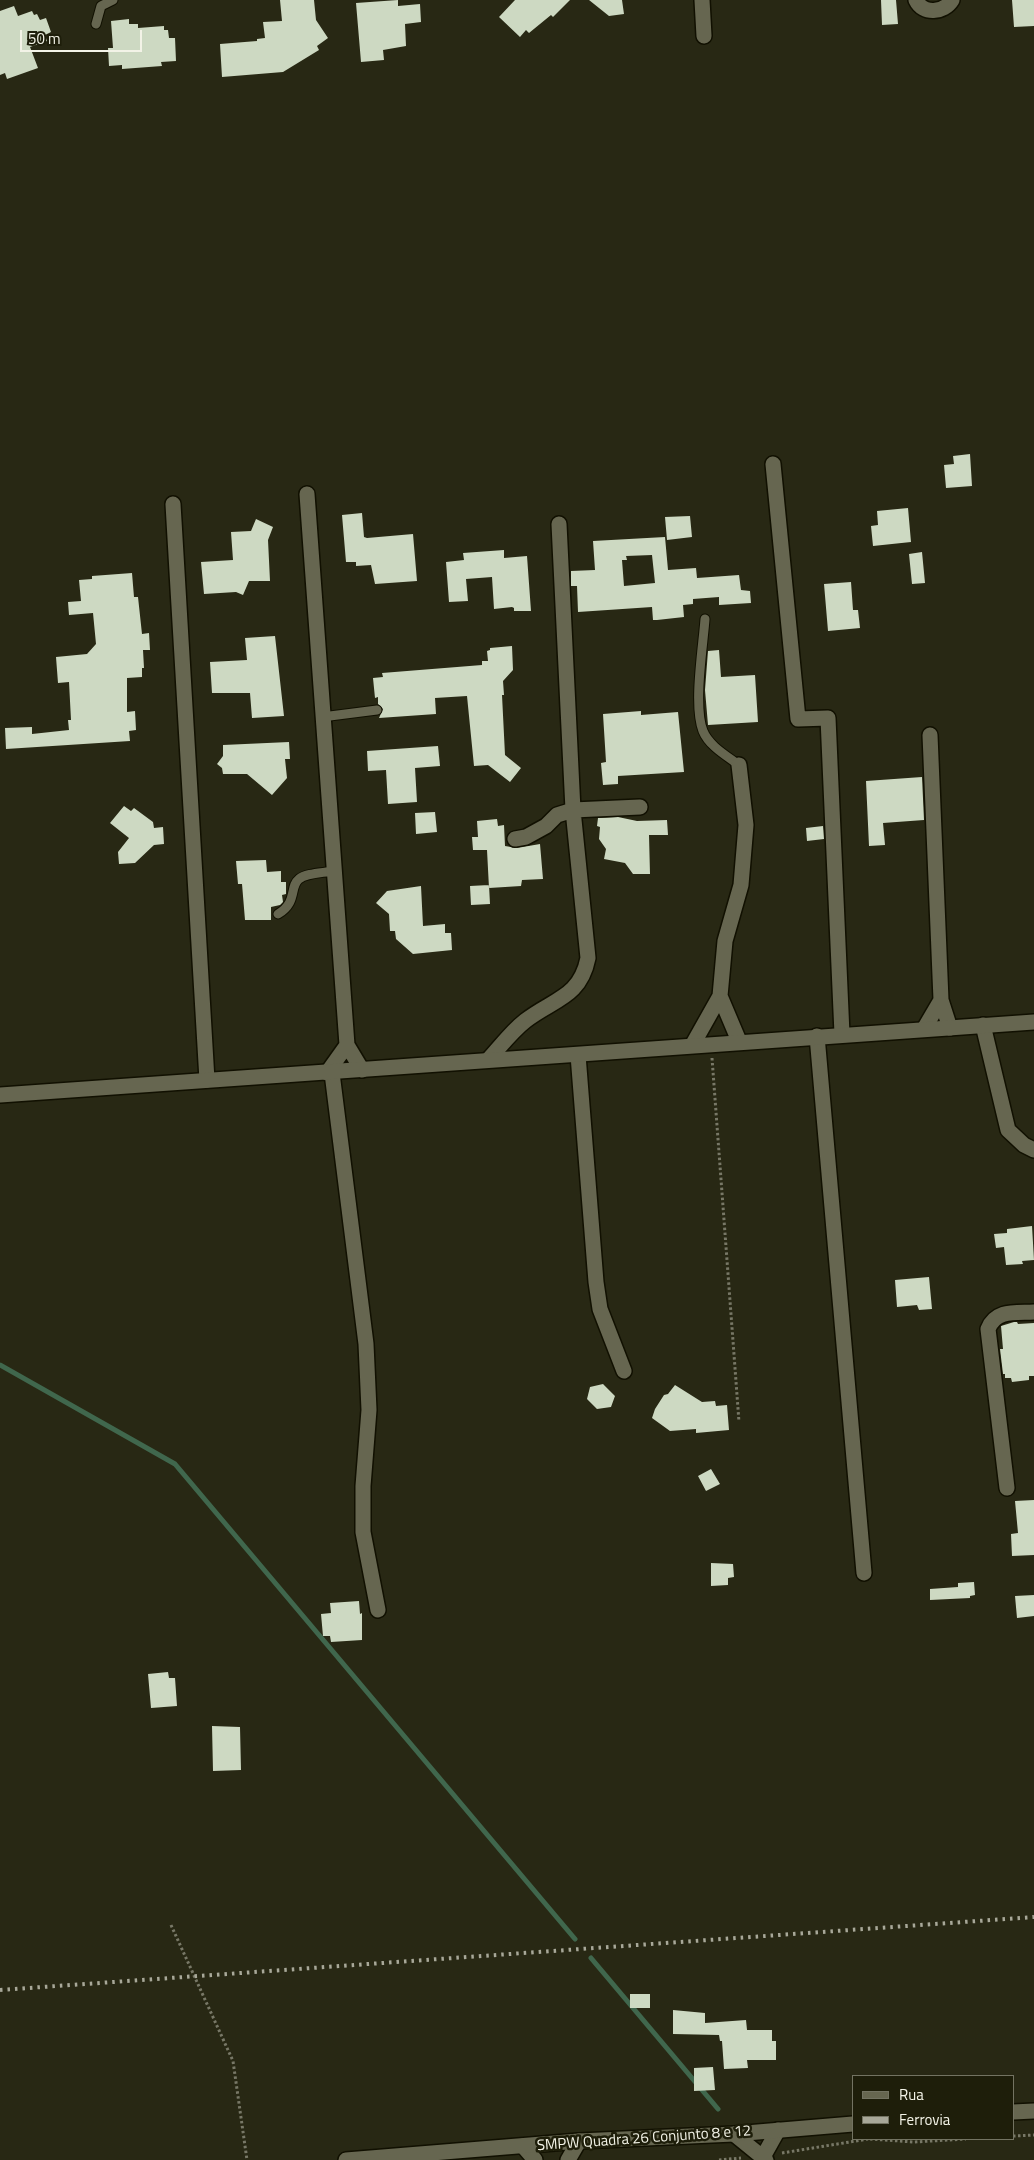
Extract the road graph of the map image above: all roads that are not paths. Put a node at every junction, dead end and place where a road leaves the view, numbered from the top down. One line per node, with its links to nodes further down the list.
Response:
1 (113, 0): 5 (lane)
2 (702, 0): 6 (street)
3 (916, 0): 4 (street)
4 (952, 0)
5 (96, 24)
6 (704, 36)
7 (773, 464): 27 (street)
8 (306, 494): 13 (street)
9 (173, 504): 36 (street)
10 (560, 524): 17 (street)
11 (705, 619): 15 (lane)
12 (376, 710): 13 (lane)
13 (322, 716): 19 (street)
14 (930, 735): 22 (street)
15 (739, 765): 21 (street)
16 (640, 807): 17 (street)
17 (573, 810): 18 (street); 33 (street)
18 (515, 839)
19 (333, 870): 20 (lane); 31 (street)
20 (278, 914)
21 (720, 996): 29 (street); 30 (street)
22 (941, 1000): 25 (street); 26 (street)
23 (1034, 1022): 24 (street)
24 (983, 1025): 25 (street); 38 (street)
25 (950, 1028): 26 (street)
26 (924, 1029): 27 (street)
27 (842, 1034): 28 (street)
28 (817, 1036): 29 (street); 42 (street)
29 (739, 1041): 30 (street)
30 (693, 1044): 32 (street)
31 (347, 1045): 34 (street); 35 (street)
32 (578, 1055): 33 (street); 40 (street)
33 (488, 1060): 34 (street)
34 (362, 1070): 35 (street)
35 (329, 1073): 36 (street); 43 (street)
36 (207, 1080): 37 (street)
37 (0, 1095)
38 (1034, 1150)
39 (1034, 1312): 41 (street)
40 (624, 1371)
41 (1007, 1488)
42 (864, 1573)
43 (378, 1610)
44 (1034, 2111): 45 (street)
45 (1014, 2112)
46 (852, 2124): 47 (street, SMPW Quadra 26 Conjunto 8 e 12)
47 (778, 2130): 48 (street, SMPW Quadra 26 Conjunto 8 e 12); 51 (street)
48 (734, 2134): 49 (street, SMPW Quadra 26 Conjunto 8 e 12); 51 (street)
49 (579, 2141): 50 (street, SMPW Quadra 26 Conjunto 8 e 12); 54 (street)
50 (522, 2146): 52 (street, SMPW Quadra 26 Conjunto 8 e 12); 53 (street)
51 (765, 2158)
52 (346, 2160)
53 (536, 2160)
54 (568, 2160)

